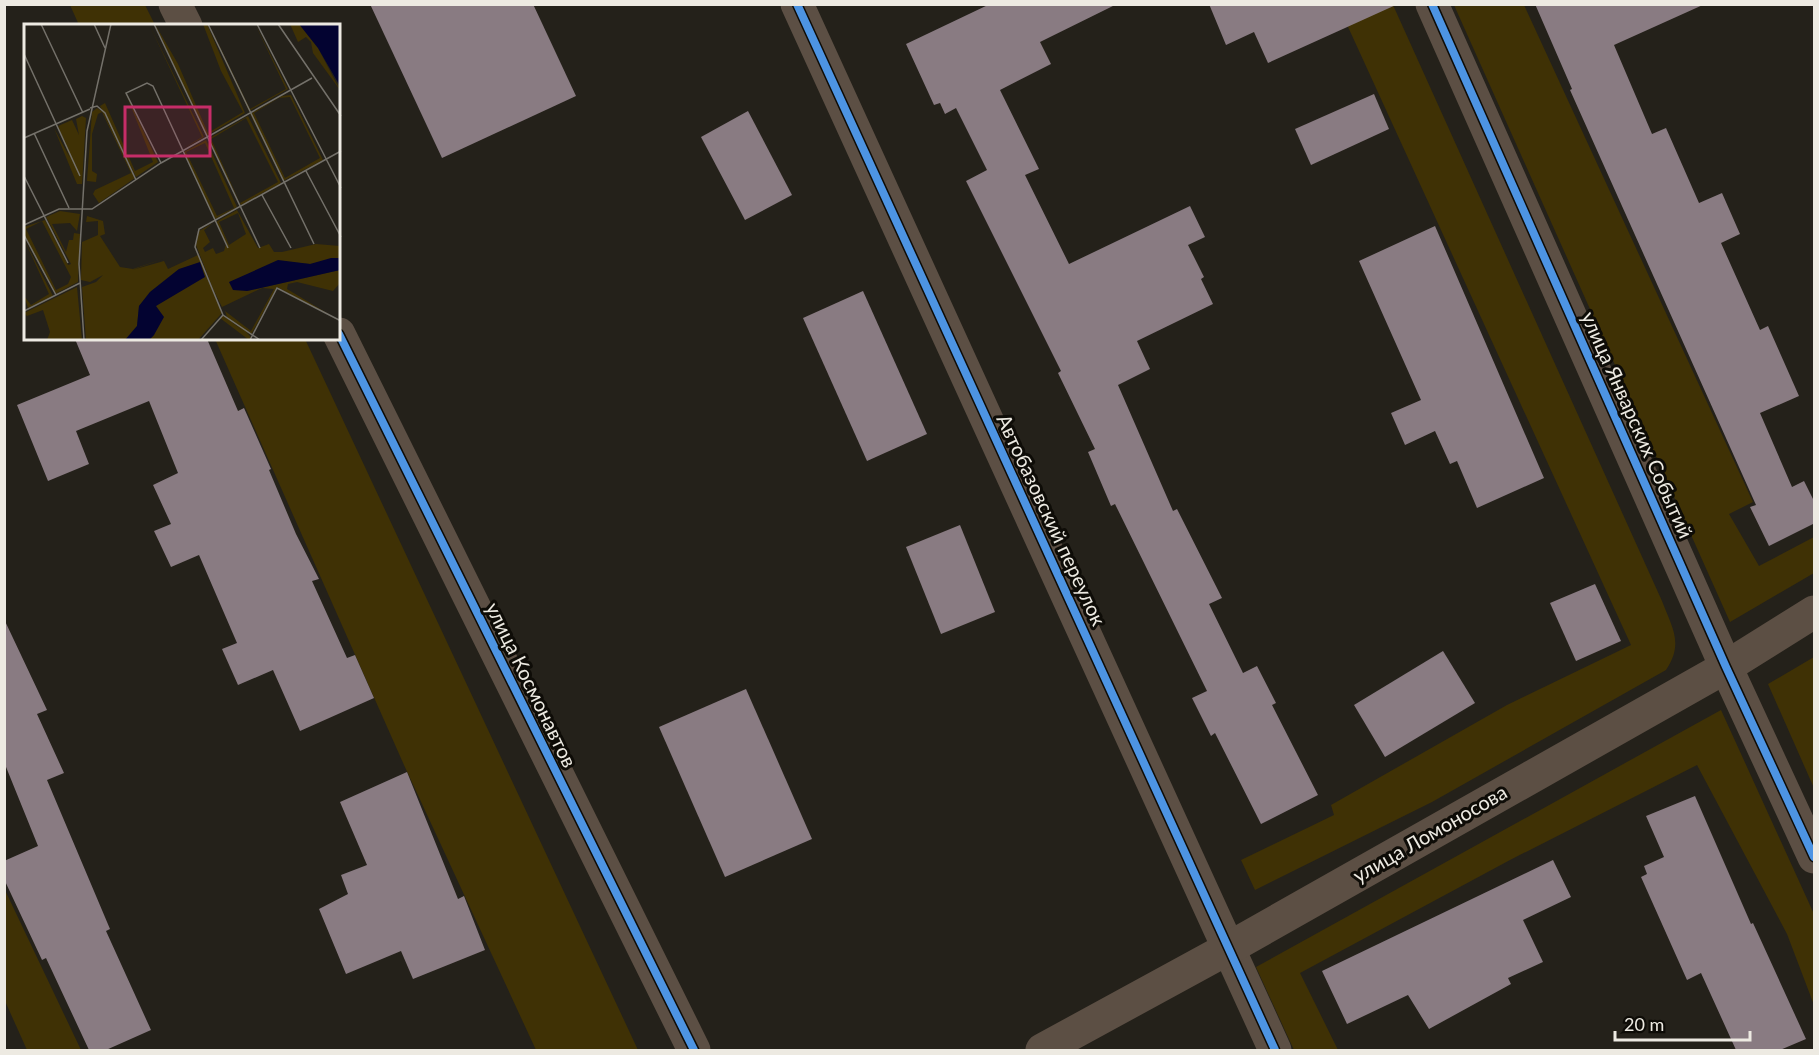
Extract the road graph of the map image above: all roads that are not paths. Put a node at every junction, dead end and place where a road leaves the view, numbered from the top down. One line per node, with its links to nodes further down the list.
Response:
1 (176, 4): 4 (street)
2 (796, 4): 9 (street, Автобазовский переулок)
3 (1432, 4): 7 (street, улица Январских Событий)
4 (185, 24)
5 (340, 336): 10 (street, улица Космонавтов)
6 (1815, 612): 7 (street, улица Ломоносова)
7 (1726, 666): 8 (street, улица Январских Событий); 9 (street, улица Ломоносова)
8 (1815, 857)
9 (1229, 948): 11 (street, улица Ломоносова); 12 (street, Автобазовский переулок)
10 (694, 1050)
11 (1042, 1050)
12 (1275, 1050)

